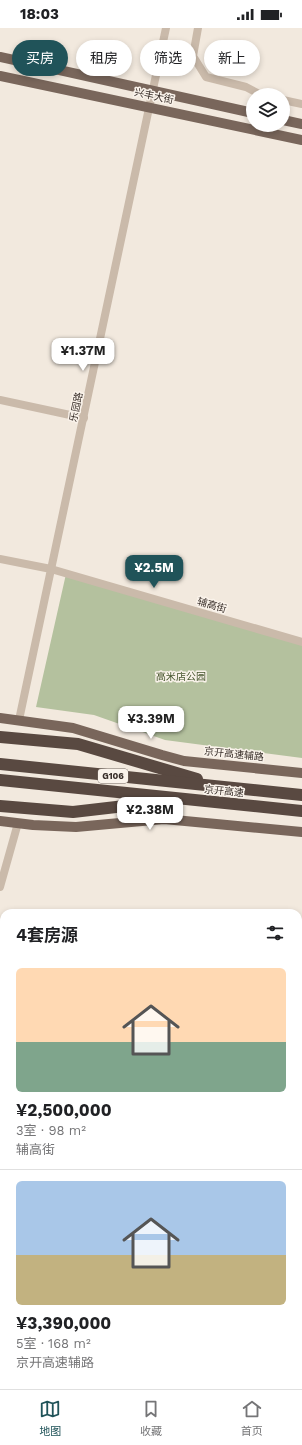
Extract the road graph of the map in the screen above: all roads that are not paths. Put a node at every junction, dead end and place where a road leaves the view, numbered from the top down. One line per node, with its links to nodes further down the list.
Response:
1 (166, 28): 6 (street, 乐园路)
2 (198, 28): 5 (street)
3 (0, 56): 6 (main road, 兴丰大街)
4 (0, 76): 9 (main road, 兴丰大街)
5 (248, 88)
6 (153, 91): 9 (street, 乐园路); 10 (main road, 兴丰大街)
7 (290, 101): 8 (street)
8 (302, 104)
9 (149, 107): 13 (main road, 兴丰大街); 15 (street, 乐园路)
10 (246, 111)
11 (290, 121): 12 (main road)
12 (302, 124)
13 (302, 140)
14 (0, 400): 15 (street)
15 (84, 418): 17 (street, 乐园路)
16 (0, 559): 17 (street, 辅高街)
17 (52, 569): 18 (street, 辅高街); 20 (street, 乐园路)
18 (302, 642)
19 (0, 718): 20 (main road, 京开高速辅路)
20 (19, 720): 23 (main road, 京开高速辅路)
21 (0, 737): 25 (highway)
22 (0, 764): 25 (highway, 京开高速 / G106)
23 (302, 773)
24 (0, 780): 27 (highway, 京开高速 / G106)
25 (227, 788): 26 (highway, 京开高速 / G106)
26 (302, 795)
27 (225, 803): 28 (highway); 29 (highway, 京开高速 / G106)
28 (0, 806)
29 (302, 811)
30 (0, 821): 31 (main road)
31 (18, 824): 32 (main road); 33 (street)
32 (302, 832)
33 (0, 887)

